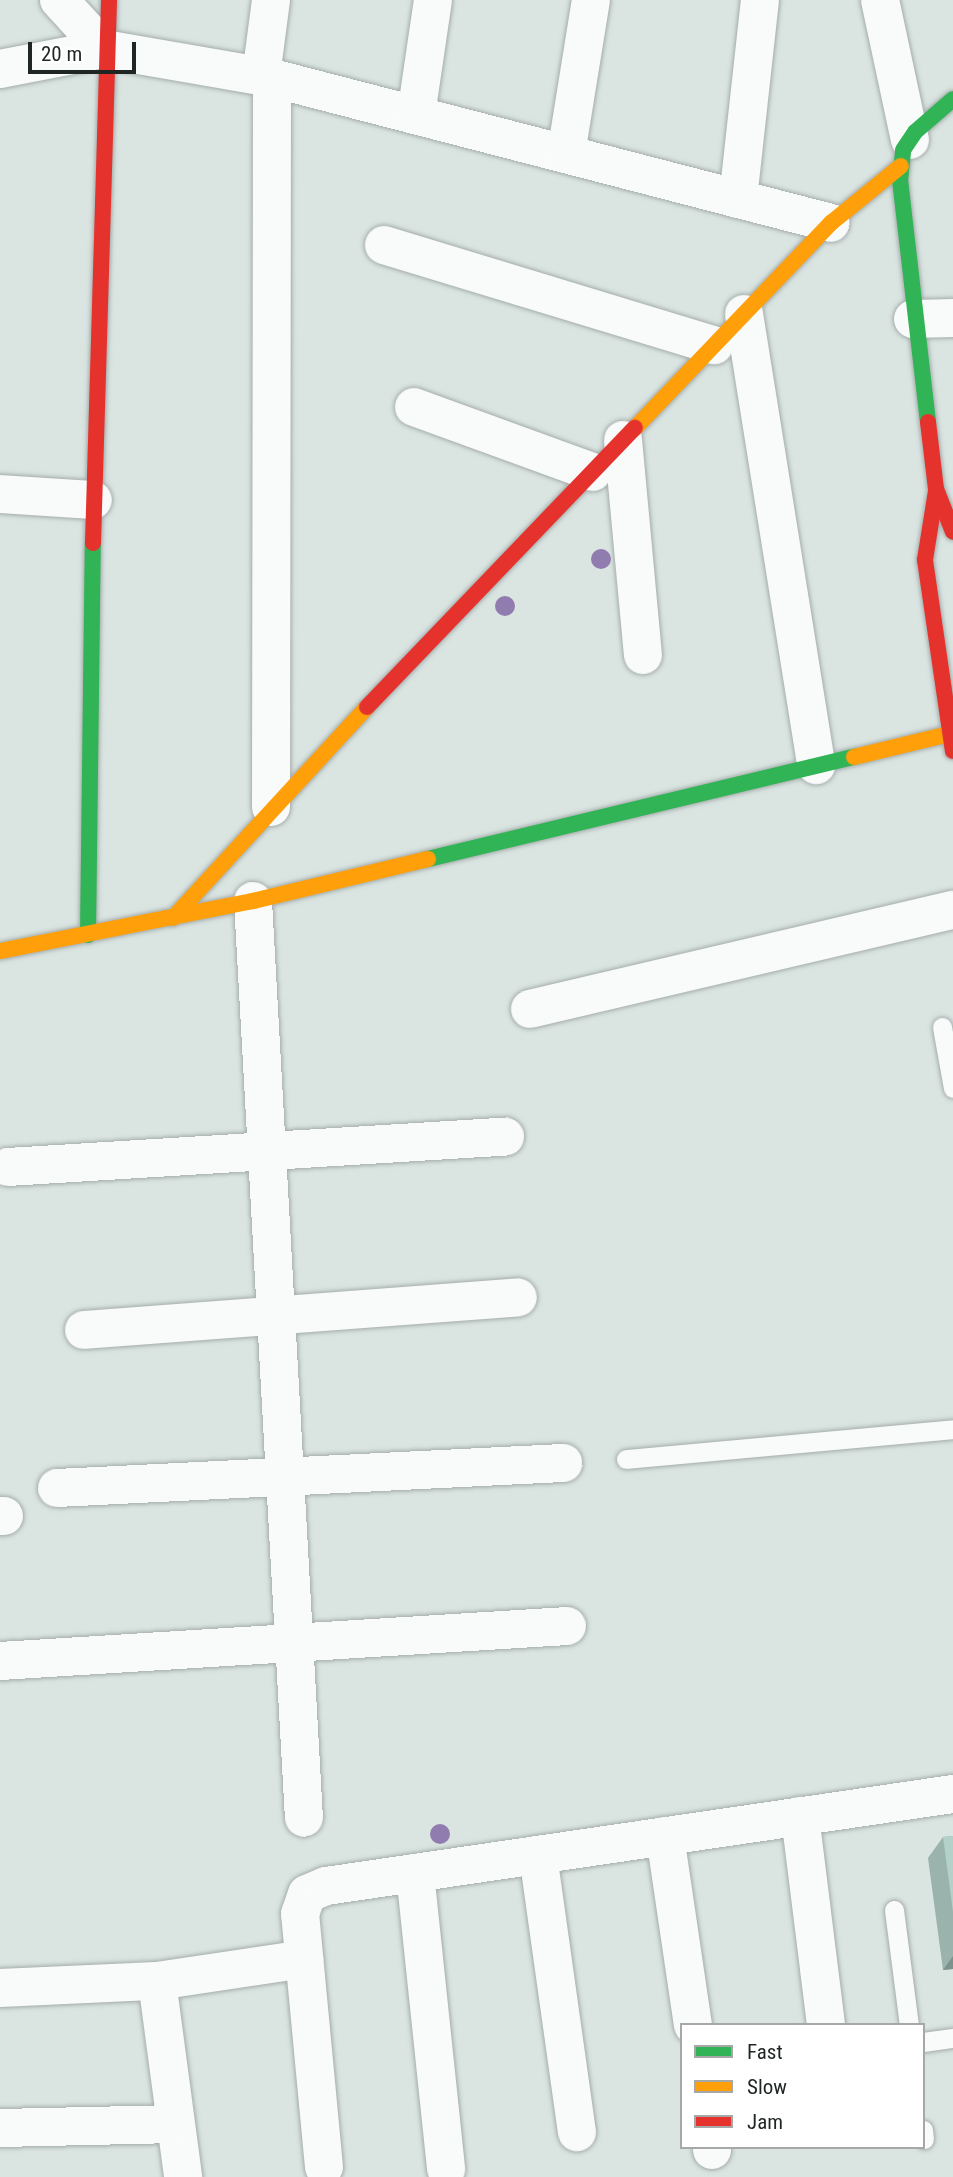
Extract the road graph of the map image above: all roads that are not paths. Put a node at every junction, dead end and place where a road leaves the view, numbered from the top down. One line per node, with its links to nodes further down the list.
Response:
1 (59, 0): 8 (street)
2 (109, 0): 8 (street)
3 (271, 0): 10 (street)
4 (433, 0): 12 (street)
5 (591, 0): 14 (street)
6 (760, 0): 15 (street)
7 (880, 0): 13 (street)
8 (104, 49): 9 (street); 10 (street); 27 (street)
9 (0, 69)
10 (267, 77): 12 (street); 33 (street)
11 (953, 99): 13 (street)
12 (416, 115): 14 (street)
13 (906, 153): 16 (street); 20 (street)
14 (566, 154): 15 (street)
15 (738, 199): 16 (street)
16 (831, 223): 18 (street)
17 (384, 244): 21 (street)
18 (744, 314): 21 (street); 32 (street)
19 (953, 318): 20 (street)
20 (913, 319): 25 (street)
21 (714, 345): 23 (street)
22 (414, 407): 24 (street)
23 (623, 440): 24 (street); 29 (street)
24 (593, 472): 33 (street)
25 (936, 489): 28 (street); 30 (street)
26 (0, 494): 27 (street)
27 (93, 500): 37 (street)
28 (953, 532)
29 (643, 656)
30 (952, 733): 31 (street); 32 (street)
31 (953, 751)
32 (816, 765): 34 (street)
33 (271, 807): 36 (street)
34 (253, 901): 36 (street); 43 (street)
35 (953, 910): 39 (street)
36 (173, 918): 37 (street)
37 (88, 935): 38 (street)
38 (0, 951)
39 (530, 1009)
40 (942, 1027): 41 (lane)
41 (953, 1088)
42 (505, 1137): 43 (street)
43 (267, 1151): 44 (street); 46 (street)
44 (8, 1167)
45 (518, 1297): 46 (street)
46 (277, 1314): 47 (street); 51 (street)
47 (84, 1329)
48 (953, 1429): 49 (lane)
49 (626, 1459)
50 (563, 1463): 51 (street)
51 (288, 1474): 52 (street); 54 (street)
52 (57, 1488)
53 (567, 1626): 54 (street)
54 (296, 1640): 55 (street); 58 (street)
55 (0, 1661)
56 (953, 1794): 57 (street)
57 (800, 1816): 59 (street); 67 (street)
58 (304, 1818)
59 (665, 1836): 60 (street); 66 (street)
60 (538, 1855): 61 (street); 73 (street)
61 (415, 1873): 63 (street); 75 (street)
62 (894, 1910): 68 (lane)
63 (304, 1959): 64 (street); 74 (street)
64 (157, 1981): 65 (street); 71 (street)
65 (0, 1988)
66 (693, 2023)
67 (826, 2023)
68 (909, 2023)
69 (953, 2038): 70 (lane)
70 (925, 2042)
71 (175, 2124): 72 (street); 76 (street)
72 (0, 2128)
73 (577, 2132)
74 (324, 2167)
75 (446, 2169)
76 (183, 2177)

